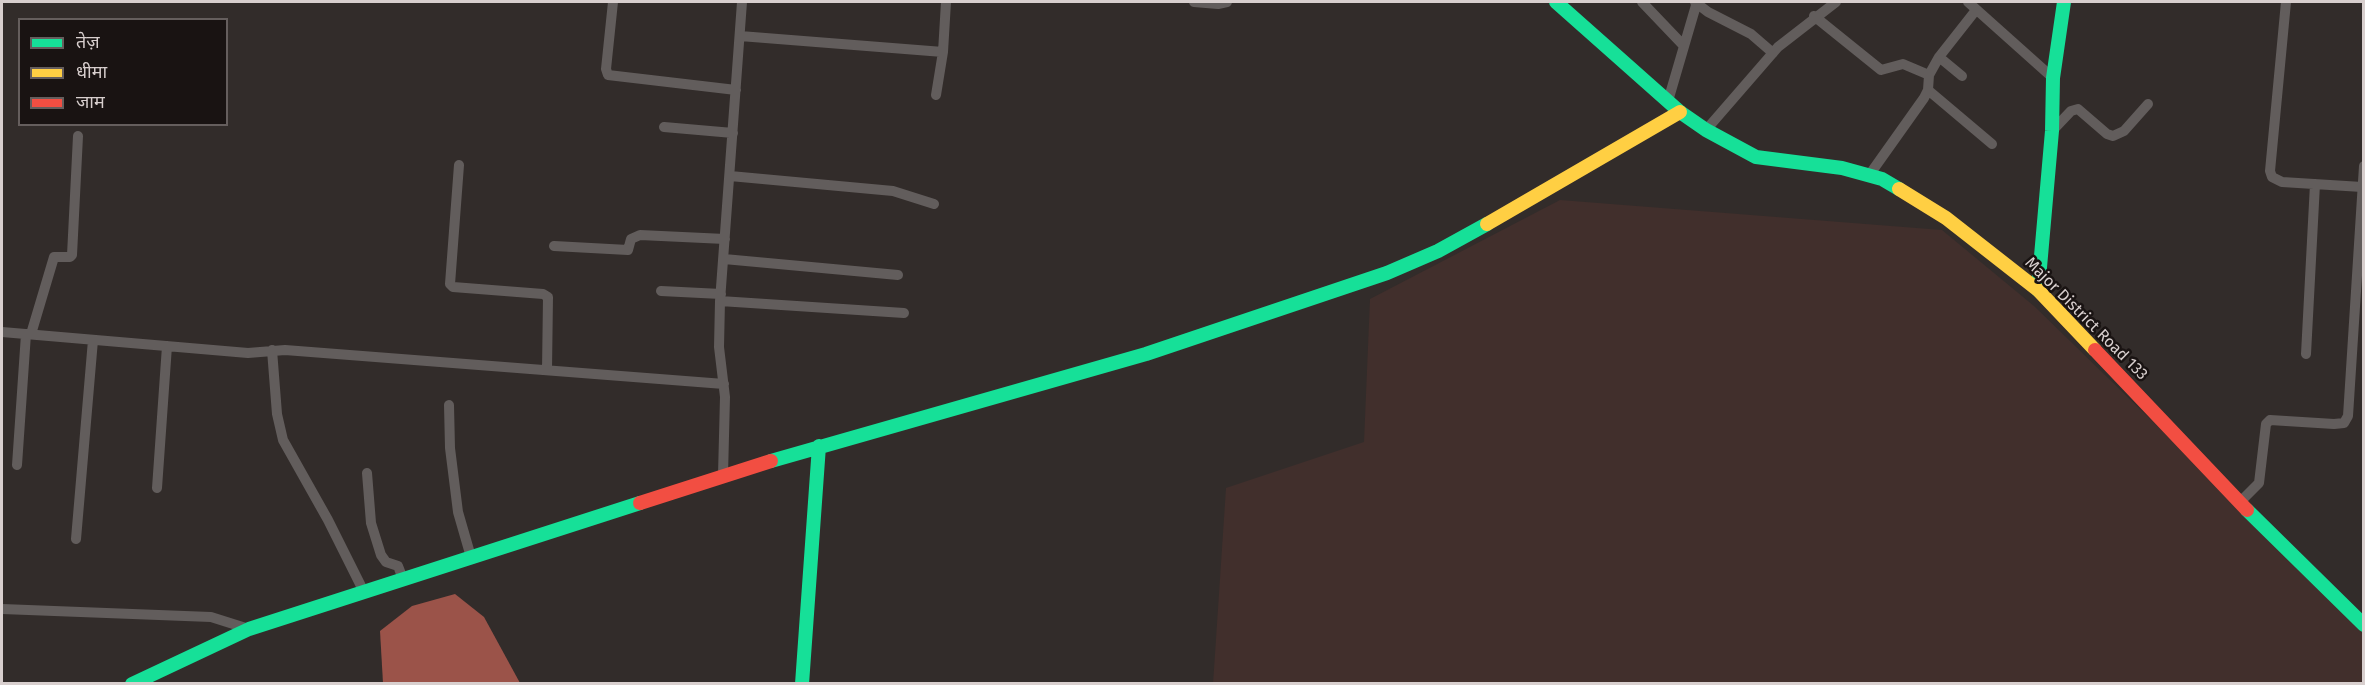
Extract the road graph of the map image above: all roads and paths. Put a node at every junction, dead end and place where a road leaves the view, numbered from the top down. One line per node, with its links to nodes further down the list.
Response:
1 (613, 2): 22 (street)
2 (742, 2): 14 (street)
3 (946, 2): 16 (street)
4 (1194, 2): 5 (street)
5 (1227, 2)
6 (1556, 2): 25 (street, Major District Road 133)
7 (1642, 2): 15 (street)
8 (1696, 2): 15 (street); 17 (street)
9 (1836, 2): 13 (street)
10 (2064, 2): 21 (street)
11 (2286, 2): 38 (street)
12 (1973, 5): 18 (street); 21 (street)
13 (1814, 16): 17 (street); 19 (street)
14 (740, 36): 16 (street); 22 (street)
15 (1684, 46): 25 (street)
16 (943, 52): 24 (street)
17 (1773, 53): 29 (street)
18 (1939, 57): 19 (street); 20 (street)
19 (1929, 75): 23 (street)
20 (1962, 76)
21 (2053, 78): 30 (street)
22 (736, 90): 31 (street)
23 (1928, 90): 33 (street); 36 (street)
24 (936, 95)
25 (1668, 101): 27 (street, Major District Road 133)
26 (2148, 104): 30 (street)
27 (1680, 112): 29 (street, Major District Road 133); 58 (street)
28 (664, 127): 31 (street)
29 (1706, 130): 36 (street, Major District Road 133)
30 (2052, 131): 45 (street)
31 (733, 133): 37 (street)
32 (78, 136): 50 (street)
33 (1992, 144)
34 (459, 165): 55 (street)
35 (2364, 166): 39 (street)
36 (1870, 174): 45 (street, Major District Road 133)
37 (730, 176): 40 (street); 41 (street)
38 (2315, 184): 39 (street); 54 (street)
39 (2362, 187): 63 (street)
40 (934, 204)
41 (725, 239): 42 (street); 43 (street)
42 (555, 246)
43 (724, 259): 44 (street); 47 (street)
44 (898, 275)
45 (2038, 290): 63 (street, Major District Road 133)
46 (661, 291): 47 (street)
47 (721, 298): 48 (street); 56 (street)
48 (904, 313)
49 (2, 332): 50 (street)
50 (29, 334): 51 (street); 59 (street)
51 (93, 340): 52 (street); 64 (street)
52 (167, 346): 53 (street); 62 (street)
53 (272, 350): 55 (street); 67 (street)
54 (2306, 354)
55 (547, 370): 56 (street)
56 (724, 384): 61 (street)
57 (449, 405): 65 (street)
58 (819, 446): 61 (street); 72 (street)
59 (17, 465)
60 (367, 472): 66 (street)
61 (723, 476): 65 (street)
62 (157, 488)
63 (2240, 502): 69 (street, Major District Road 133)
64 (76, 539)
65 (471, 557): 66 (street)
66 (403, 579): 67 (street)
67 (364, 592): 70 (street)
68 (2, 609): 70 (street)
69 (2364, 625)
70 (249, 629): 71 (street)
71 (132, 684)
72 (802, 684)

